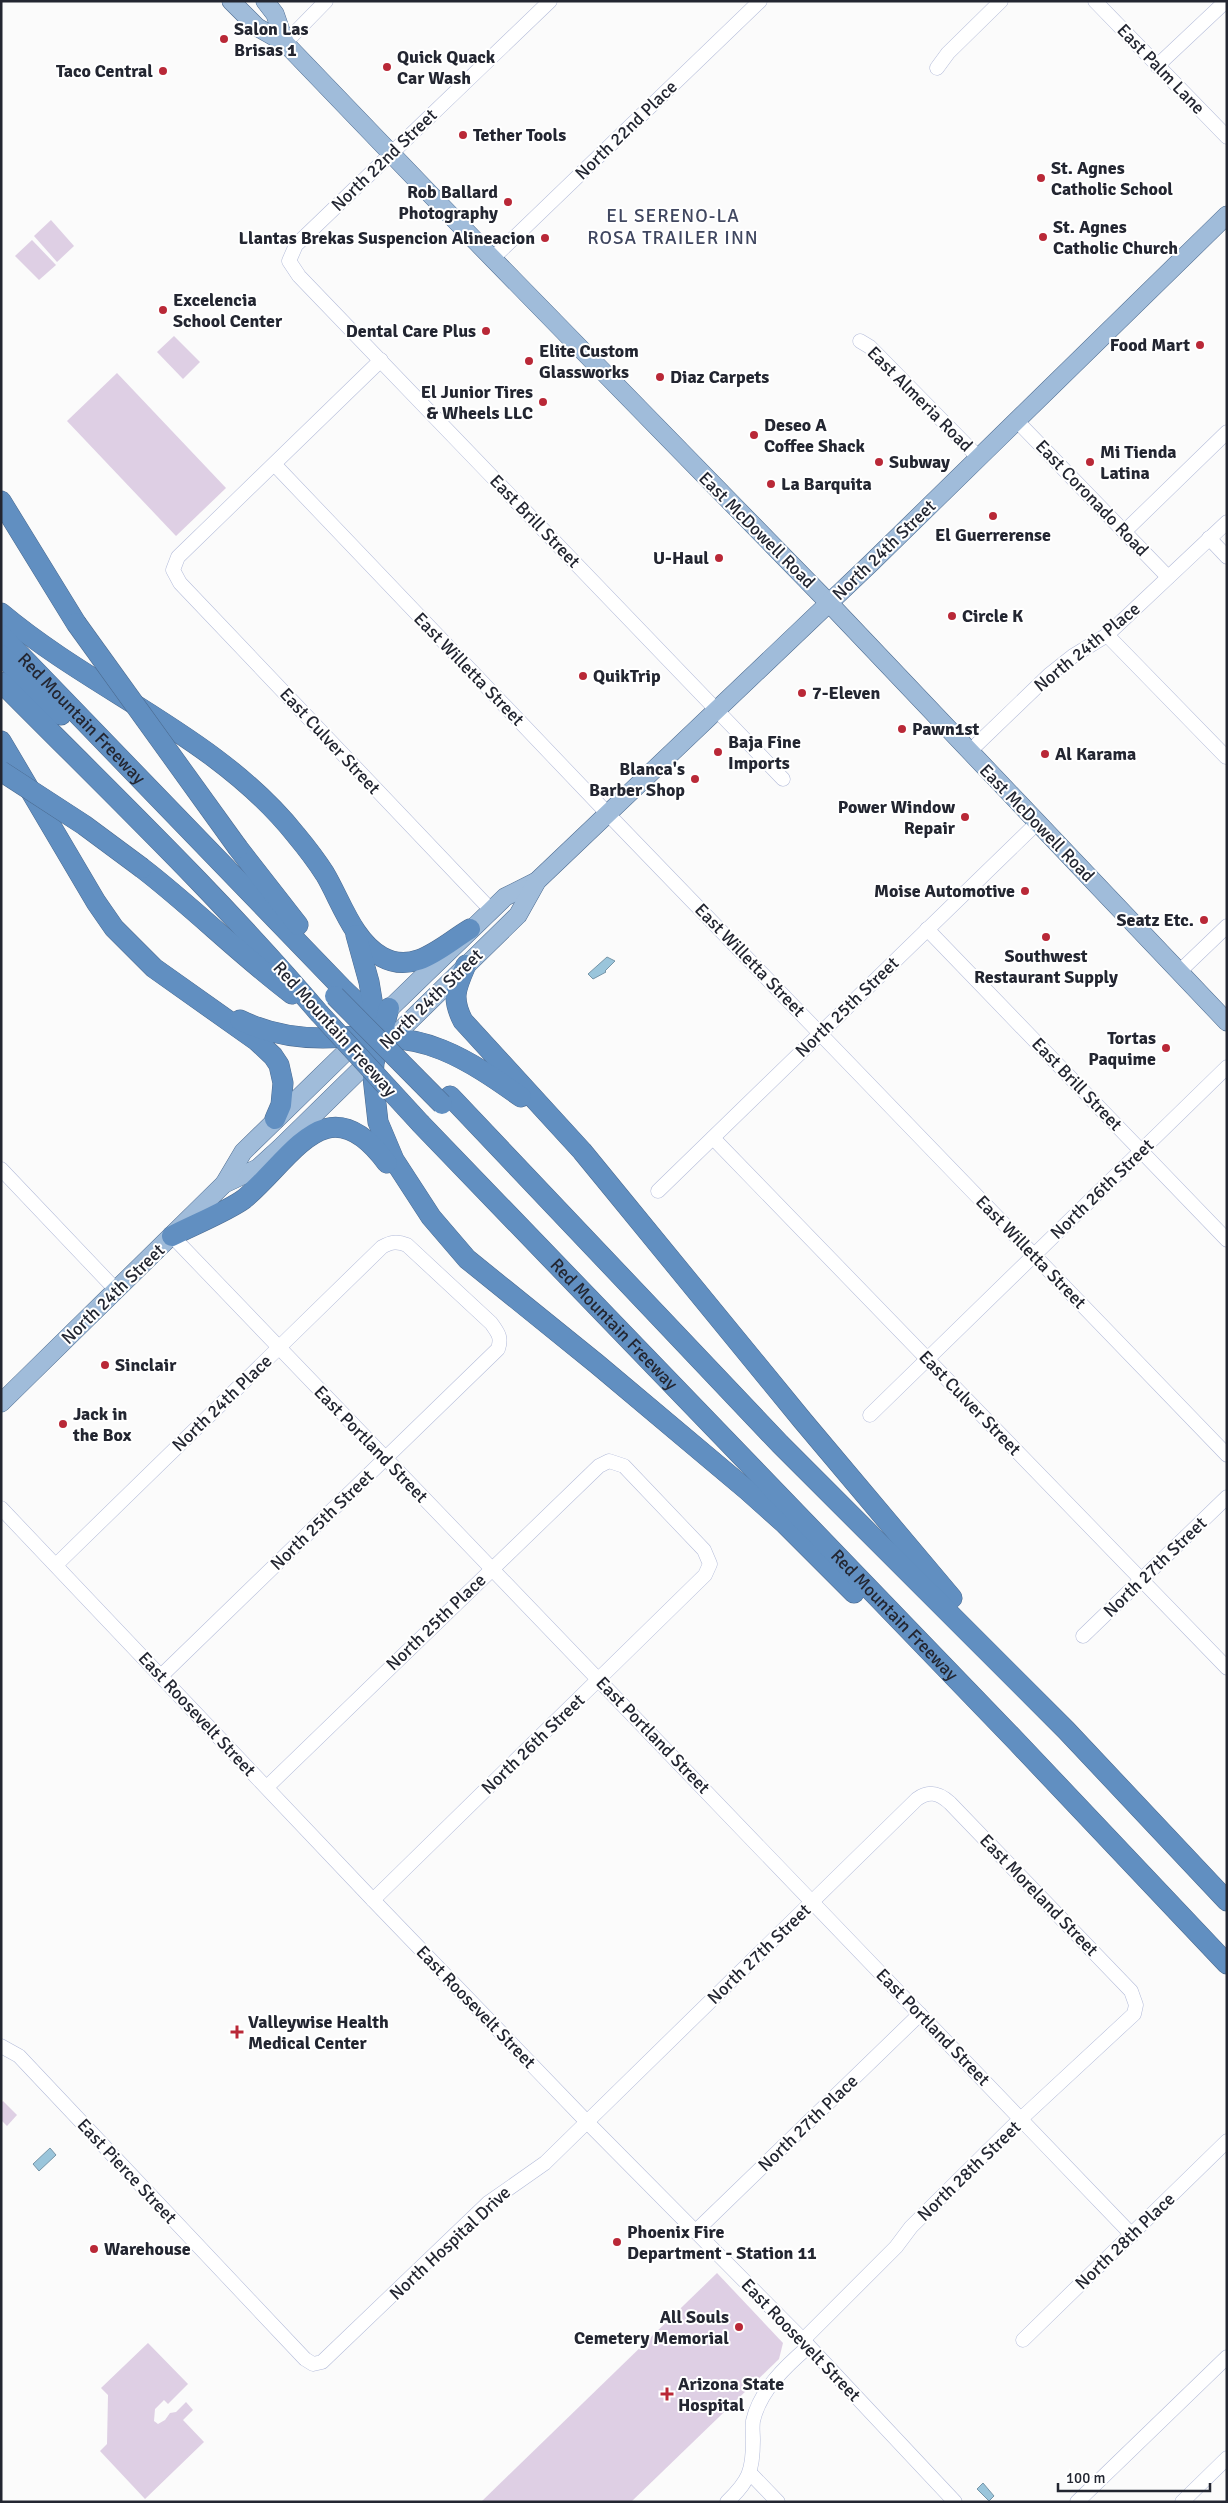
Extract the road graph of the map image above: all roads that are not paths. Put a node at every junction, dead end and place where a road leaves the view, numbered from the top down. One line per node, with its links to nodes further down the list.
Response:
1 (231, 1): 9 (main road, East McDowell Road)
2 (265, 1): 9 (main road, East McDowell Road)
3 (326, 1): 9 (street)
4 (550, 1): 13 (street, North 22nd Street)
5 (760, 1): 15 (street, North 22nd Place)
6 (1001, 1): 11 (street)
7 (1095, 1): 10 (street, East Palm Lane)
8 (1226, 1): 10 (street)
9 (285, 42): 13 (main road, East McDowell Road)
10 (1158, 66): 12 (street, East Palm Lane)
11 (938, 68)
12 (1227, 137)
13 (390, 154): 15 (main road, East McDowell Road); 16 (street, North 22nd Street)
14 (1227, 215): 19 (main road, North 24th Street)
15 (492, 259): 30 (main road, East McDowell Road)
16 (289, 262): 18 (street, East Brill Street)
17 (860, 341): 21 (street, East Almeria Road)
18 (381, 360): 22 (street); 38 (street, East Brill Street)
19 (1016, 420): 21 (main road, North 24th Street); 26 (street, East Coronado Road)
20 (1227, 432): 26 (street)
21 (978, 457): 30 (main road, North 24th Street)
22 (275, 464): 46 (street, East Willetta Street); 50 (street, East Culver Street)
23 (1, 501): 32 (highway)
24 (1, 520): 32 (highway)
25 (1227, 522): 27 (street, North 24th Place)
26 (1124, 532): 29 (street, East Coronado Road)
27 (1209, 538): 28 (street); 29 (street, North 24th Place)
28 (1227, 557)
29 (1168, 577): 34 (street, North 24th Place)
30 (829, 603): 38 (main road, North 24th Street); 40 (main road, East McDowell Road)
31 (1, 613): 51 (highway)
32 (76, 623): 57 (highway, bridge)
33 (1, 634): 57 (highway, Red Mountain Freeway)
34 (1107, 635): 40 (street, North 24th Place); 41 (street)
35 (1, 655): 57 (highway)
36 (1, 667): 45 (highway)
37 (1, 682): 45 (highway, Red Mountain Freeway)
38 (716, 710): 43 (street, East Brill Street); 46 (main road, North 24th Street)
39 (1, 741): 58 (highway)
40 (969, 752): 47 (main road, East McDowell Road)
41 (1226, 757)
42 (1, 771): 48 (highway, bridge)
43 (783, 779)
44 (1, 782): 48 (highway, bridge)
45 (123, 802): 59 (highway, Red Mountain Freeway)
46 (608, 814): 49 (main road, North 24th Street); 61 (street, East Willetta Street)
47 (1037, 823): 54 (street, North 25th Street); 56 (main road, East McDowell Road)
48 (142, 868): 59 (highway)
49 (537, 881): 50 (main road, North 24th Street); 55 (main road, North 24th Street)
50 (490, 910): 53 (main road, North 24th Street)
51 (354, 926): 53 (highway); 62 (highway)
52 (1227, 926): 56 (street)
53 (470, 929): 62 (main road, North 24th Street)
54 (927, 929): 61 (street, North 25th Street); 68 (street, East Brill Street)
55 (466, 965): 62 (main road, North 24th Street); 65 (highway)
56 (1179, 972): 60 (main road, East McDowell Road)
57 (341, 988): 62 (highway, Red Mountain Freeway); 64 (highway, bridge)
58 (196, 998): 62 (highway); 66 (highway)
59 (319, 1013): 95 (highway, Red Mountain Freeway, bridge)
60 (1227, 1022)
61 (820, 1032): 67 (street, North 25th Street); 75 (street, East Willetta Street)
62 (377, 1034): 64 (highway, Red Mountain Freeway); 65 (highway); 66 (main road, North 24th Street); 70 (main road, North 24th Street); 72 (highway)
63 (1227, 1067): 68 (street, North 26th Street)
64 (446, 1100): 94 (highway, Red Mountain Freeway)
65 (552, 1118): 94 (highway)
66 (275, 1119): 70 (main road, North 24th Street)
67 (713, 1138): 71 (street, North 25th Street); 79 (street, East Culver Street)
68 (1142, 1151): 74 (street, East Brill Street); 75 (street, North 26th Street)
69 (1, 1169): 76 (street)
70 (224, 1184): 73 (main road, North 24th Street)
71 (658, 1191)
72 (431, 1217): 73 (highway); 95 (highway)
73 (172, 1236): 76 (main road, North 24th Street); 78 (street, East Portland Street)
74 (1227, 1240)
75 (1034, 1255): 79 (street, North 26th Street); 82 (street, East Willetta Street)
76 (117, 1291): 80 (main road, North 24th Street)
77 (501, 1342): 78 (street, North 24th Place); 83 (street, North 25th Street)
78 (279, 1348): 83 (street, East Portland Street); 87 (street, North 24th Place)
79 (928, 1358): 81 (street, North 26th Street); 89 (street, East Culver Street)
80 (1, 1403)
81 (870, 1415)
82 (1227, 1455)
83 (385, 1458): 88 (street, East Portland Street); 92 (street, North 25th Street)
84 (1227, 1497): 89 (street, North 27th Street)
85 (1, 1508): 87 (street, East Roosevelt Street)
86 (710, 1564): 88 (street, North 25th Place); 93 (street, North 26th Street)
87 (56, 1565): 92 (street, East Roosevelt Street)
88 (492, 1569): 93 (street, East Portland Street); 96 (street, North 25th Place)
89 (1142, 1579): 90 (street, North 27th Street); 91 (street, East Culver Street)
90 (1084, 1636)
91 (1227, 1668)
92 (161, 1676): 96 (street, East Roosevelt Street)
93 (599, 1679): 98 (street, North 26th Street); 100 (street, East Portland Street)
94 (1066, 1730): 99 (highway, Red Mountain Freeway)
95 (1016, 1742): 101 (highway, Red Mountain Freeway)
96 (266, 1787): 98 (street, East Roosevelt Street)
97 (933, 1793): 100 (street, North 27th Street); 102 (street, East Moreland Street)
98 (373, 1900): 106 (street, East Roosevelt Street)
99 (1227, 1901)
100 (813, 1902): 103 (street, East Portland Street); 106 (street, North 27th Street)
101 (1227, 1964)
102 (1136, 2005): 105 (street, North 28th Street)
103 (920, 2014): 105 (street, East Portland Street); 108 (street, North 27th Place)
104 (1, 2046): 113 (street, East Pierce Street)
105 (1022, 2121): 109 (street, East Portland Street); 111 (street, North 28th Street)
106 (587, 2122): 108 (street, East Roosevelt Street); 113 (street, North Hospital Drive)
107 (1227, 2142): 109 (street, North 28th Place)
108 (696, 2231): 111 (street, East Roosevelt Street)
109 (1132, 2235): 110 (street, North 28th Place)
110 (1023, 2340)
111 (805, 2344): 115 (street, North 28th Street); 118 (street, East Roosevelt Street)
112 (1227, 2357): 119 (street)
113 (313, 2364)
114 (1227, 2458): 120 (street)
115 (750, 2473): 116 (street, North 28th Street); 117 (street)
116 (727, 2502)
117 (778, 2502)
118 (955, 2502)
119 (1077, 2502)
120 (1182, 2502)

